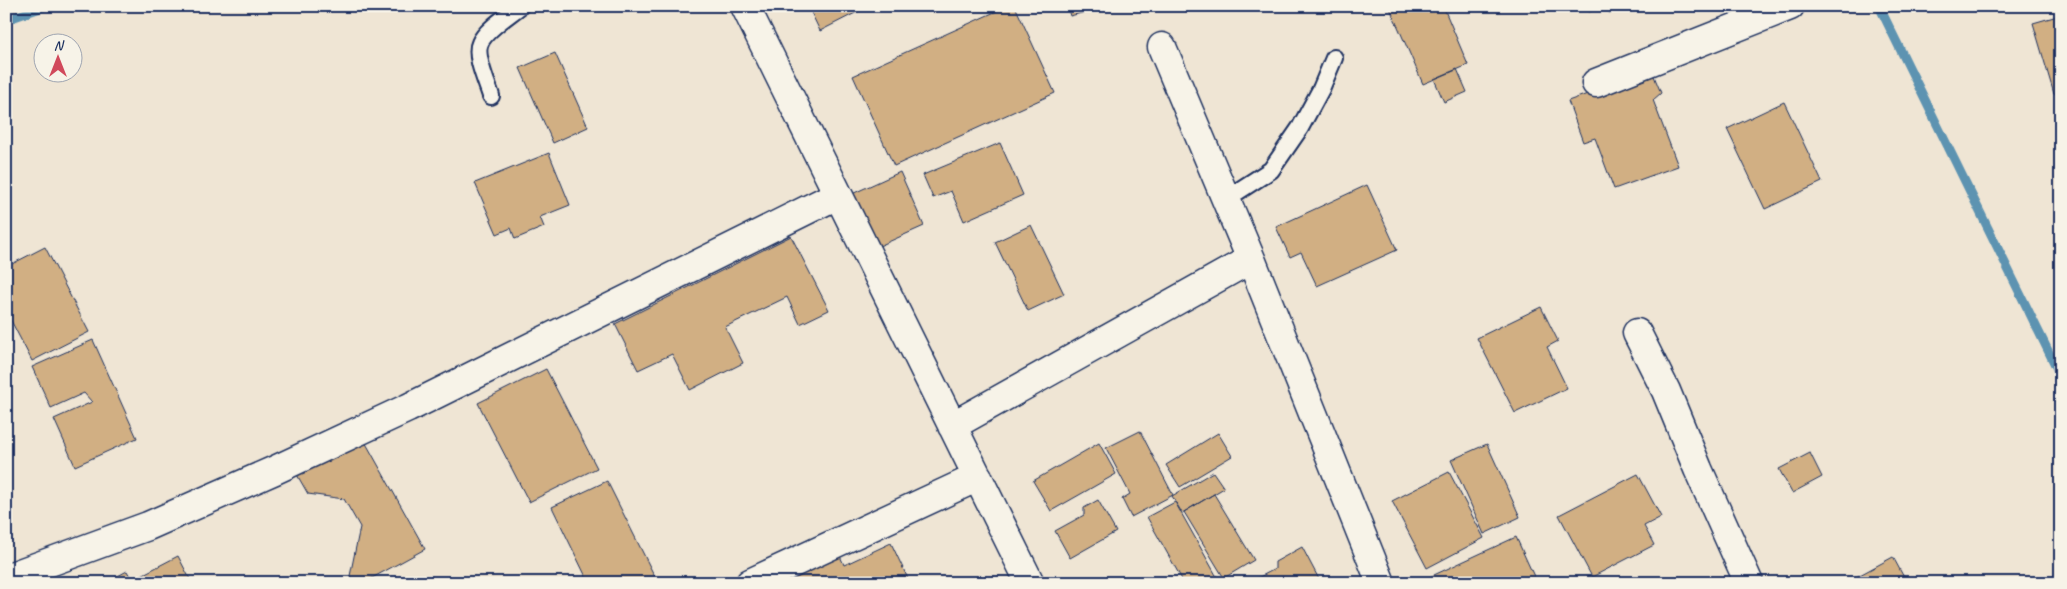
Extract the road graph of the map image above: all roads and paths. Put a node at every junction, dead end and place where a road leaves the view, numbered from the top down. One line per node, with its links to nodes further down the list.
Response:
1 (520, 6): 7 (lane)
2 (745, 6): 8 (street)
3 (1790, 6): 6 (street)
4 (1162, 47): 9 (street)
5 (1334, 58): 9 (lane)
6 (1596, 83)
7 (491, 96)
8 (837, 195): 12 (street); 14 (street)
9 (1226, 199): 10 (street)
10 (1251, 260): 12 (street); 18 (street)
11 (1637, 333): 15 (street)
12 (952, 426): 13 (street)
13 (978, 477): 16 (street); 17 (street)
14 (6, 578)
15 (1748, 582)
16 (750, 583)
17 (1030, 583)
18 (1381, 583)

